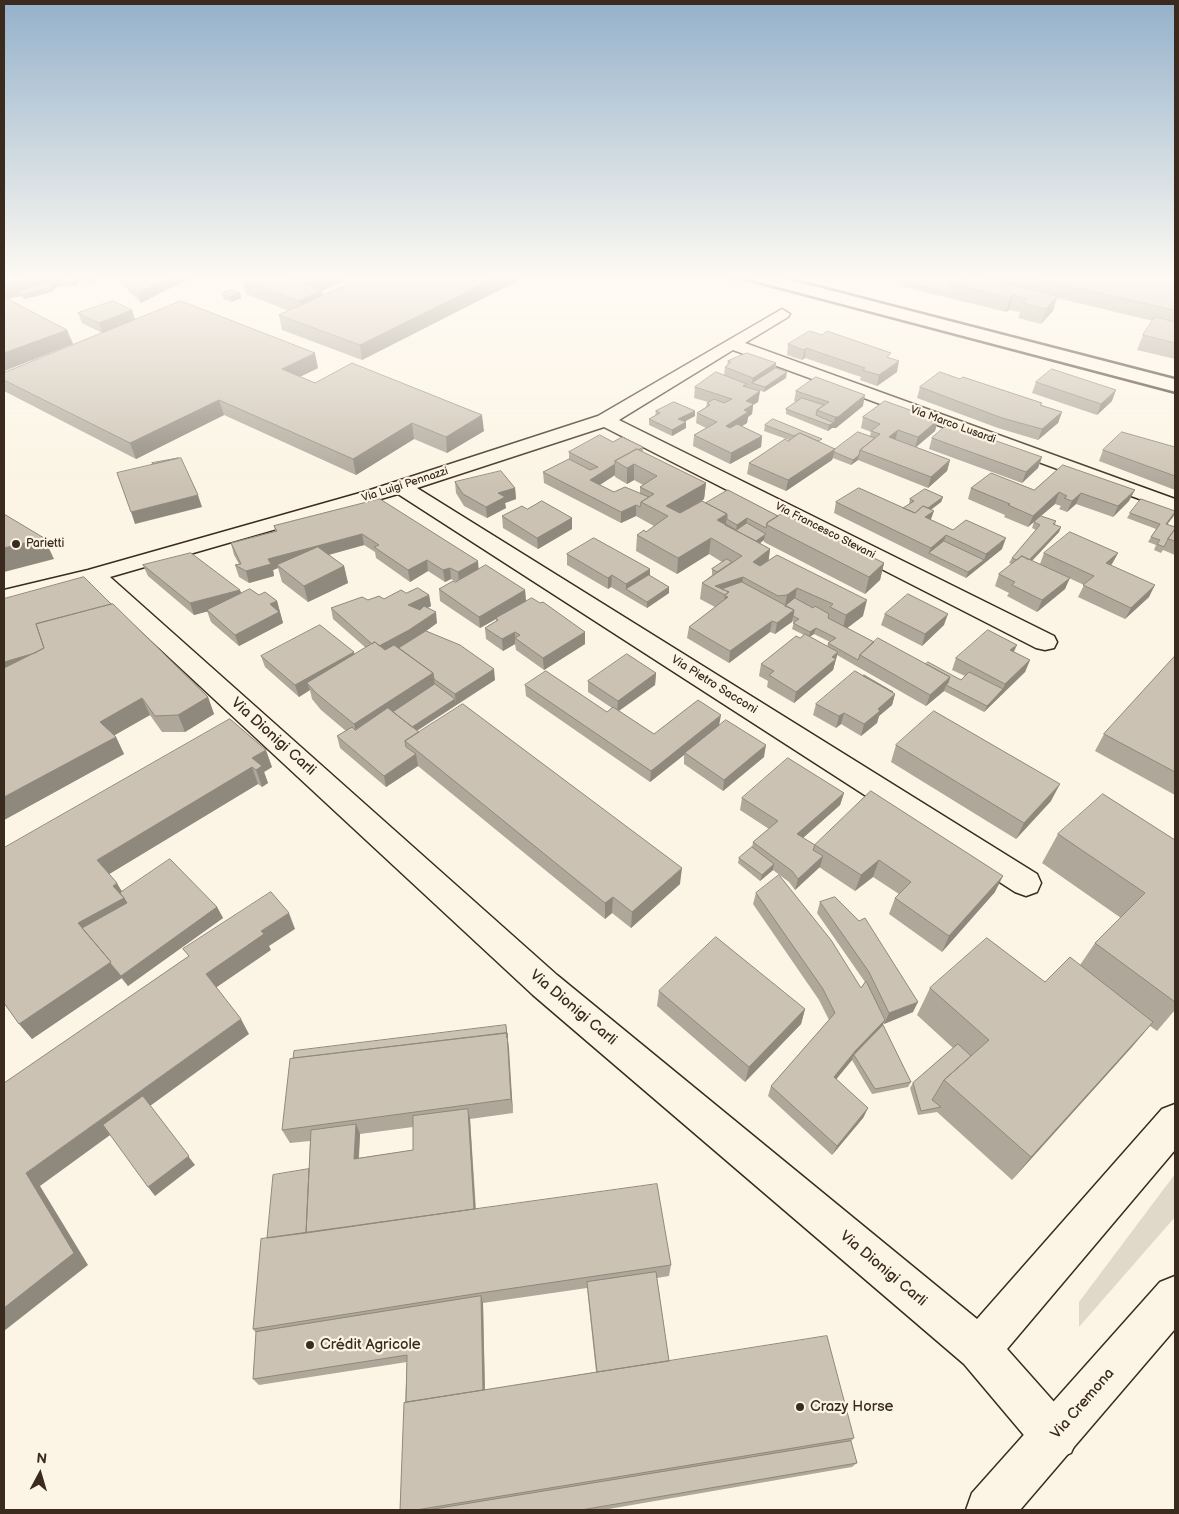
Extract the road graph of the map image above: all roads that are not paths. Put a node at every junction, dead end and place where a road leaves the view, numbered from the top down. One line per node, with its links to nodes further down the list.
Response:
1 (728, 347): 3 (street, Via Luigi Pennazzi)
2 (739, 347): 5 (street, Via Marco Lusardi)
3 (605, 420): 4 (street, Via Luigi Pennazzi); 8 (street, Via Francesco Stevani)
4 (401, 486): 6 (street, Via Luigi Pennazzi); 9 (street, Via Pietro Sacconi)
5 (1175, 506)
6 (94, 575): 7 (street, Via Luigi Pennazzi); 12 (street, Via Dionigi Carli)
7 (4, 597)
8 (1045, 642)
9 (1026, 883)
10 (1175, 1122): 12 (street)
11 (1175, 1297): 13 (street, Via Cremona)
12 (979, 1349): 13 (street, Via Dionigi Carli)
13 (1055, 1437): 14 (street, Via Cremona)
14 (989, 1510)

